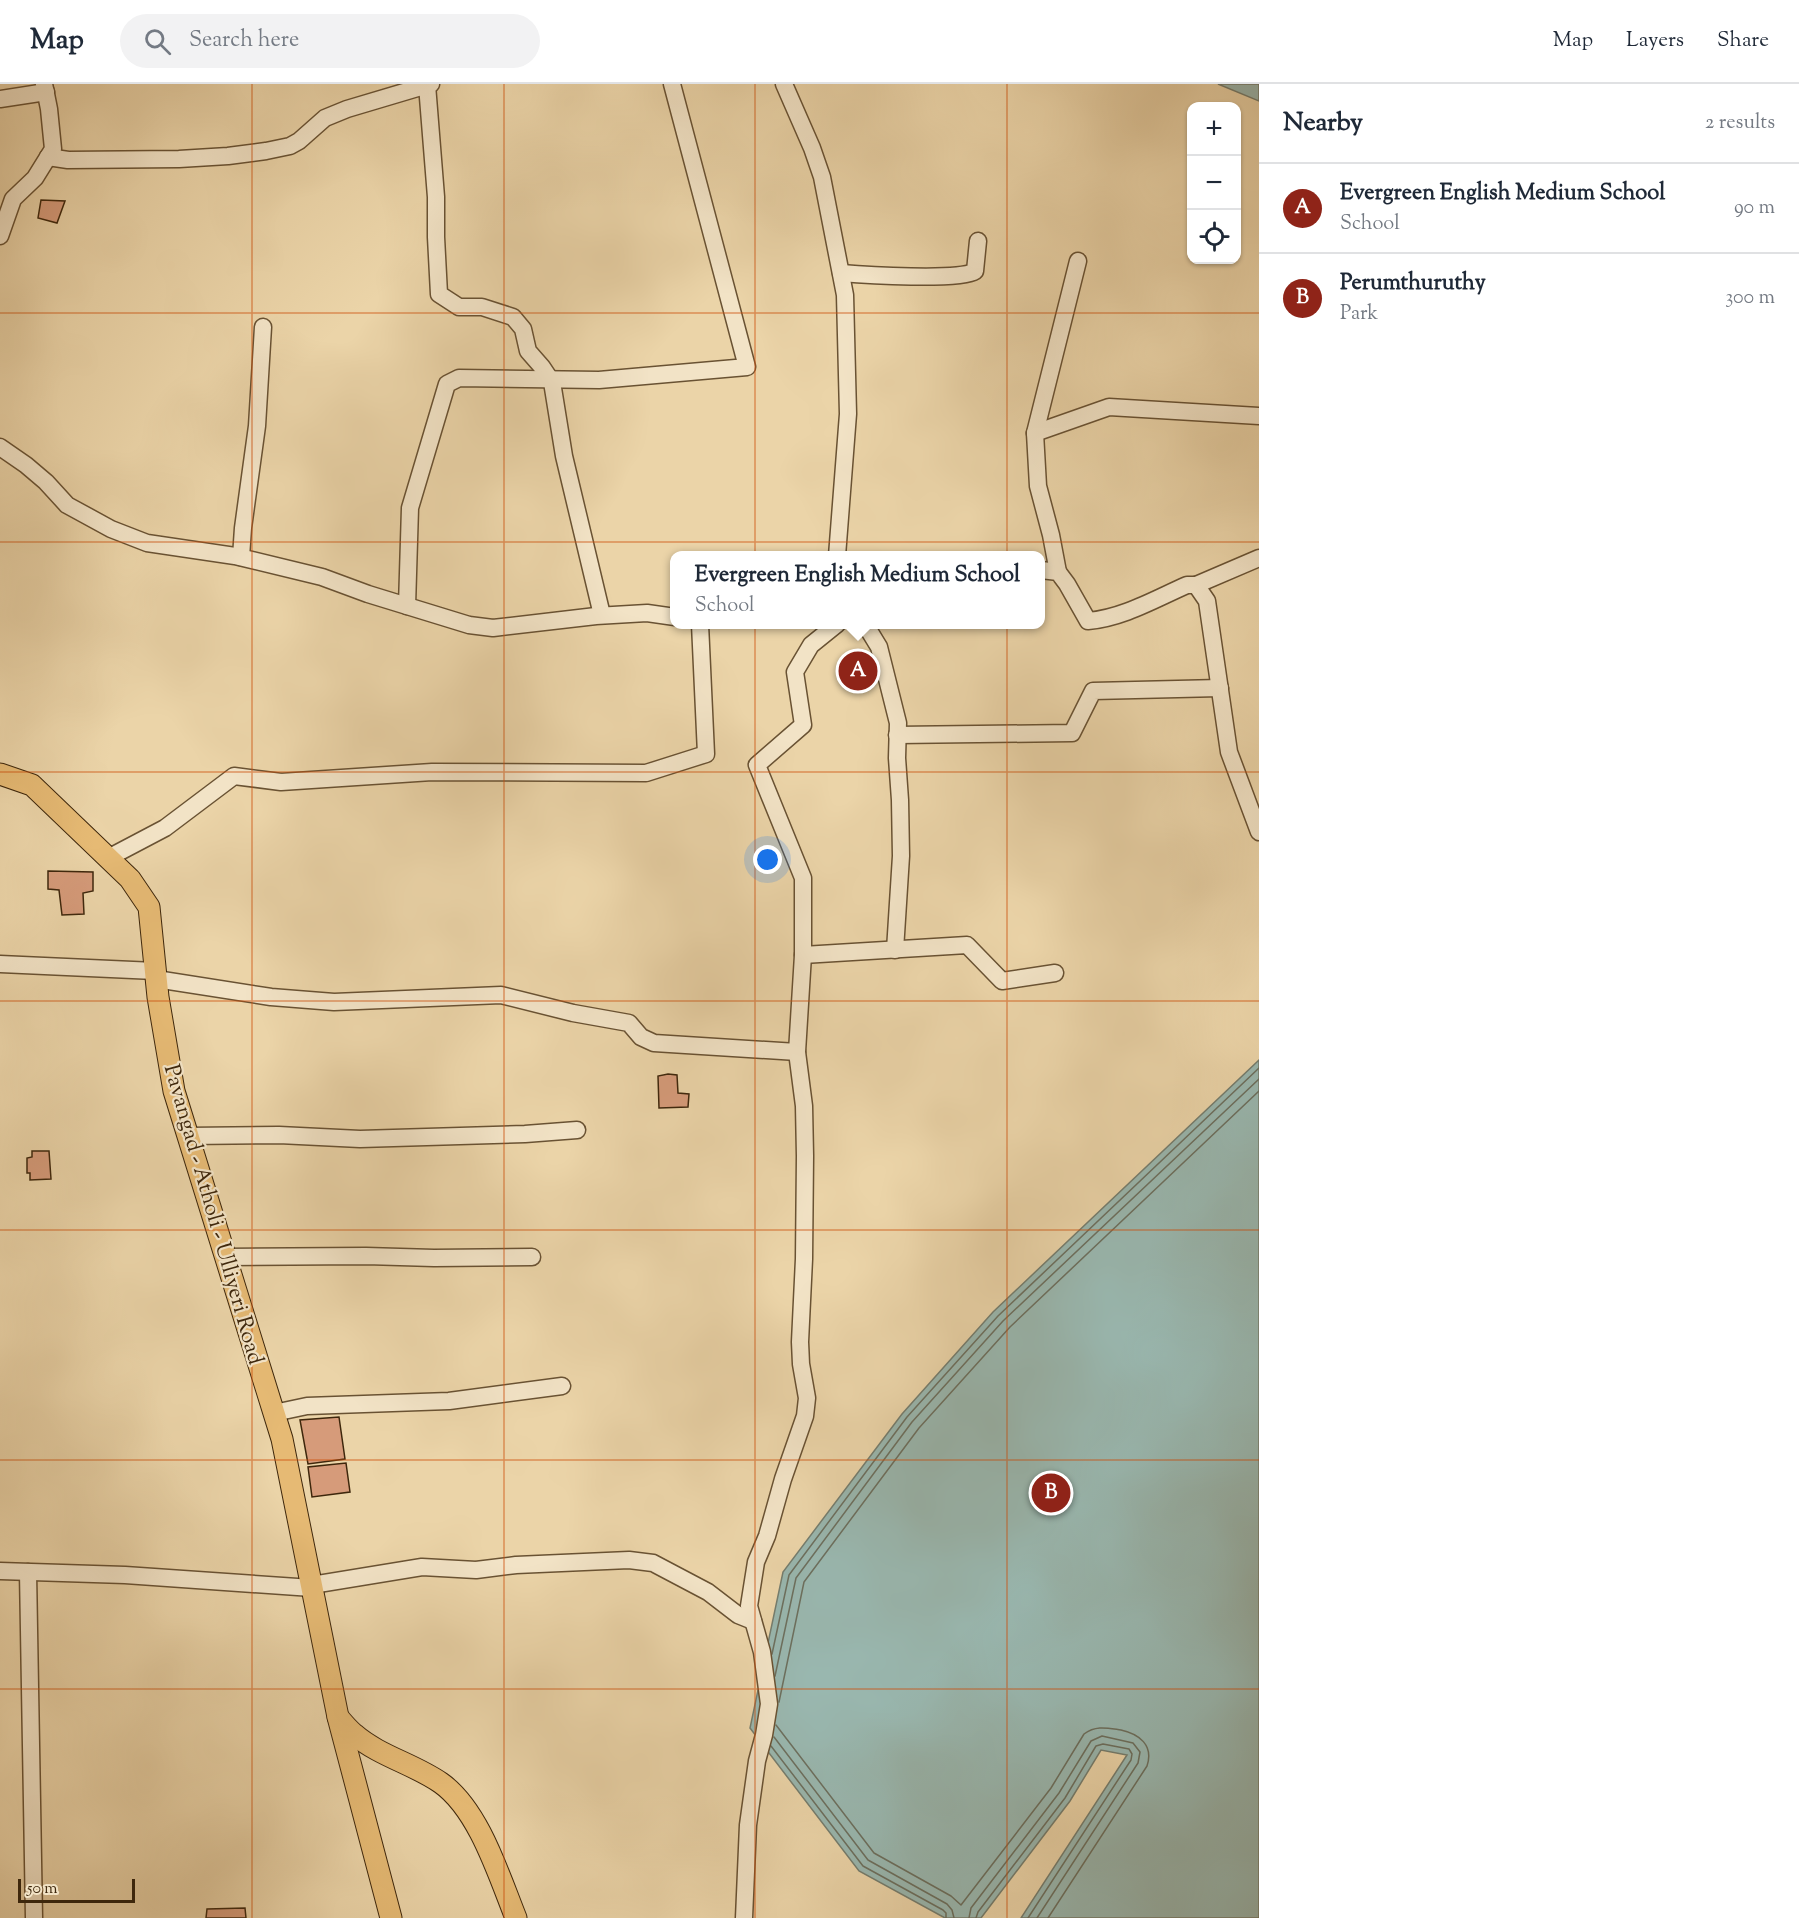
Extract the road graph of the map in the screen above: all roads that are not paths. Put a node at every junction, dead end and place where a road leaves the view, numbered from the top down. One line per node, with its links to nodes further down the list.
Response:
1 (672, 84): 12 (street)
2 (784, 84): 10 (street)
3 (429, 85): 6 (street); 12 (street)
4 (45, 88): 5 (street); 6 (street)
5 (0, 99)
6 (48, 157): 7 (street)
7 (0, 236)
8 (978, 241): 10 (street)
9 (1078, 261): 14 (street)
10 (841, 273): 16 (street)
11 (263, 327): 17 (street)
12 (550, 379): 21 (street); 22 (street)
13 (1259, 416): 14 (street)
14 (1035, 433): 19 (street)
15 (0, 447): 17 (street)
16 (837, 551)
17 (241, 557): 21 (street)
18 (1259, 558): 20 (street)
19 (1049, 571): 20 (street)
20 (1196, 585): 27 (street)
21 (407, 606): 22 (street)
22 (602, 615): 23 (street)
23 (670, 616)
24 (700, 629): 31 (street)
25 (831, 629): 33 (street)
26 (868, 629): 28 (street)
27 (1220, 688): 28 (street); 30 (street)
28 (897, 735): 32 (street)
29 (0, 774): 31 (main road, Pavangad - Atholi - Ulliyeri Road)
30 (1259, 832)
31 (108, 858): 36 (main road, Pavangad - Atholi - Ulliyeri Road)
32 (895, 950): 33 (street); 35 (street)
33 (803, 955): 37 (street)
34 (0, 964): 36 (street)
35 (1055, 973)
36 (156, 975): 37 (street); 39 (main road, Pavangad - Atholi - Ulliyeri Road)
37 (797, 1053): 47 (street)
38 (577, 1130): 39 (street)
39 (188, 1136): 40 (main road, Pavangad - Atholi - Ulliyeri Road)
40 (225, 1257): 41 (street); 43 (main road, Pavangad - Atholi - Ulliyeri Road)
41 (532, 1257)
42 (562, 1386): 43 (street)
43 (274, 1413): 46 (main road, Pavangad - Atholi - Ulliyeri Road)
44 (0, 1571): 45 (street)
45 (28, 1572): 46 (street); 49 (street)
46 (312, 1587): 47 (street); 48 (main road, Pavangad - Atholi - Ulliyeri Road)
47 (753, 1621): 52 (street)
48 (338, 1717): 50 (main road, Pavangad - Atholi - Ulliyeri Road); 51 (main road)
49 (34, 1918)
50 (391, 1918)
51 (516, 1918)
52 (744, 1918)

